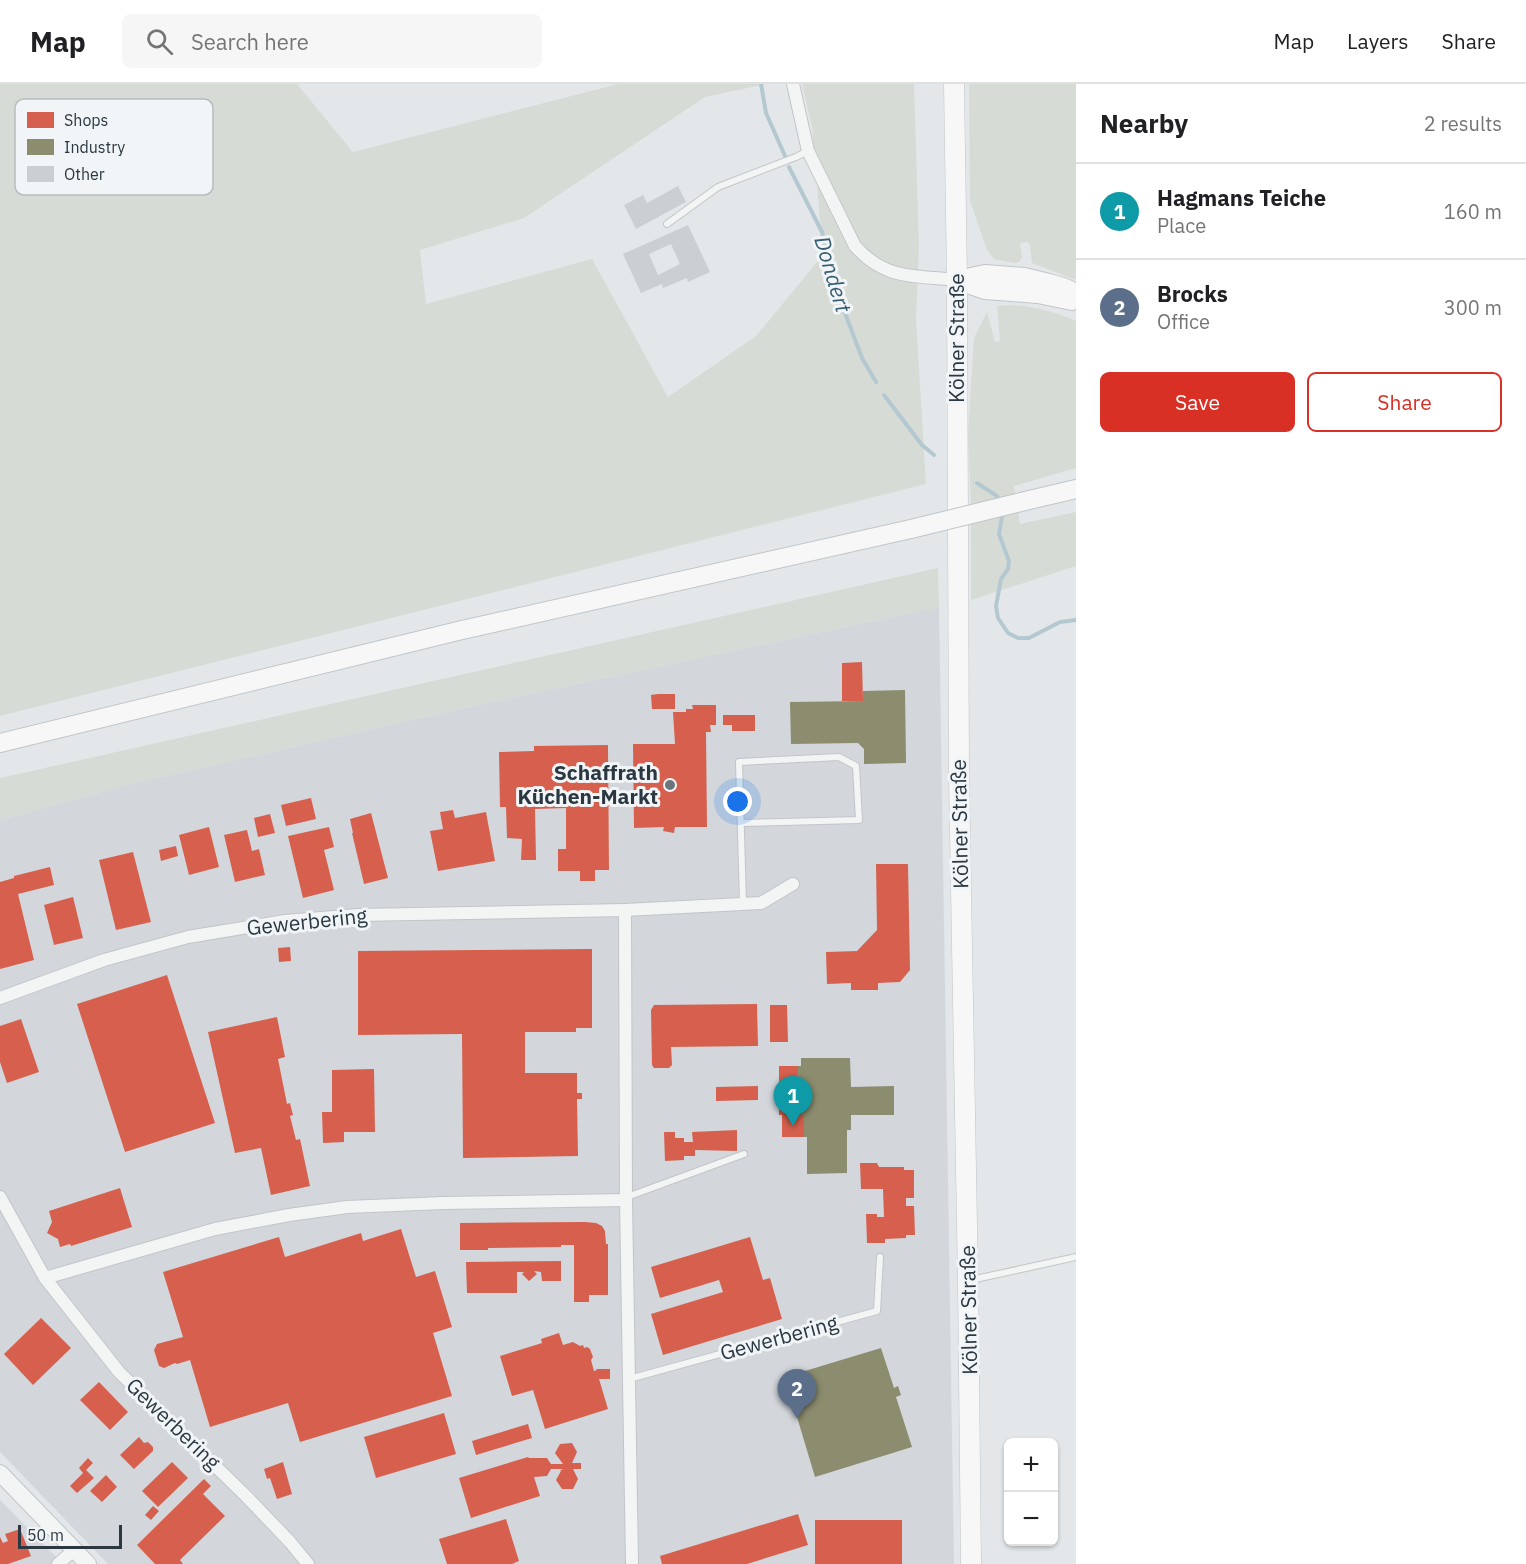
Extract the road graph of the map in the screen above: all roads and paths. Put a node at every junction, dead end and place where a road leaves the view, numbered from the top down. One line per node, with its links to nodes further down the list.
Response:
1 (793, 84): 3 (street)
2 (954, 84): 5 (main road, Kölner Straße)
3 (808, 151): 4 (lane); 5 (street)
4 (667, 224)
5 (957, 280): 6 (main road); 7 (main road); 21 (main road, Kölner Straße)
6 (1076, 293)
7 (1076, 303)
8 (1076, 489): 9 (main road, bridge)
9 (0, 743)
10 (741, 823): 10 (lane); 12 (lane)
11 (792, 884): 12 (street, Gewerbering)
12 (743, 904): 13 (street, Gewerbering)
13 (625, 910): 14 (street, Gewerbering); 17 (street)
14 (0, 998)
15 (744, 1154): 17 (lane)
16 (0, 1197): 20 (street, Gewerbering)
17 (626, 1198): 20 (street); 22 (street)
18 (880, 1257): 22 (lane, Gewerbering)
19 (1076, 1257): 21 (lane)
20 (45, 1278): 27 (street, Gewerbering)
21 (969, 1281): 29 (main road, Kölner Straße)
22 (629, 1380): 28 (street)
23 (0, 1473): 24 (street)
24 (74, 1550): 25 (street); 26 (street)
25 (58, 1564)
26 (87, 1564)
27 (308, 1564)
28 (632, 1564)
29 (971, 1564)

